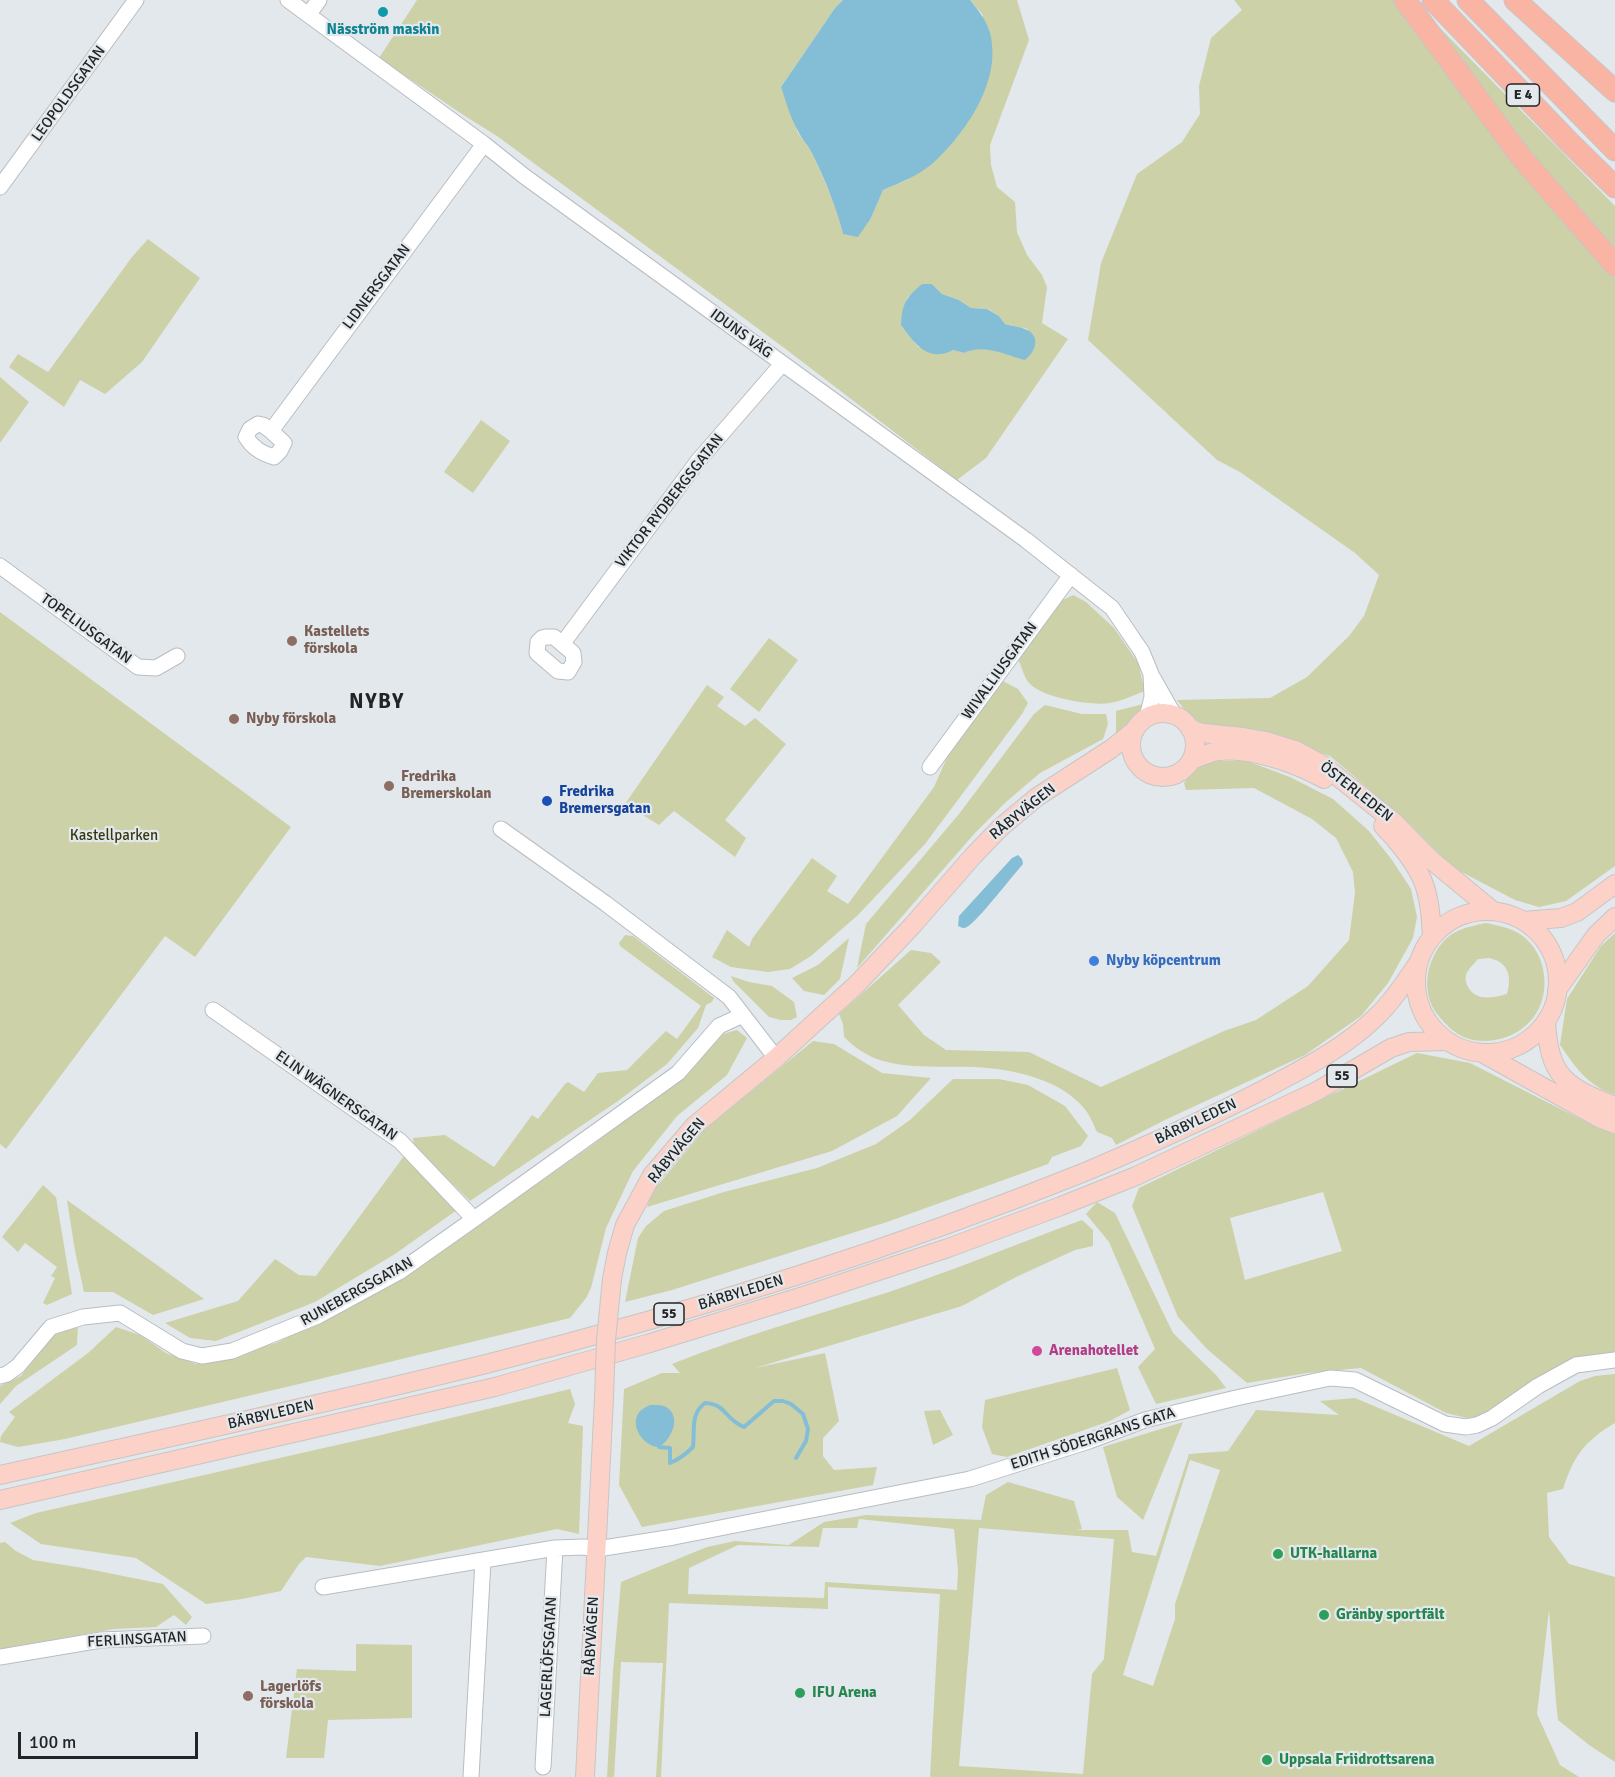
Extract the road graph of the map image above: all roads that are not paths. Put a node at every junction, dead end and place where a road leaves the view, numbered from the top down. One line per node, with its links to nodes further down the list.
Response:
1 (136, 0): 12 (street, LEOPOLDSGATAN)
2 (288, 0): 8 (street, IDUNS VÄG)
3 (319, 0): 8 (street)
4 (1405, 0): 14 (highway)
5 (1432, 0): 13 (highway, E 4)
6 (1468, 0): 11 (highway, E 4)
7 (1515, 0): 9 (highway)
8 (309, 14): 10 (street, IDUNS VÄG)
9 (1615, 91)
10 (484, 144): 15 (street, IDUNS VÄG); 16 (street, LIDNERSGATAN)
11 (1615, 150)
12 (0, 187)
13 (1615, 187)
14 (1615, 265)
15 (782, 364): 18 (street, IDUNS VÄG); 19 (street, VIKTOR RYDBERGSGATAN)
16 (271, 431)
17 (0, 566): 20 (street, TOPELIUSGATAN)
18 (1071, 575): 21 (street, IDUNS VÄG); 28 (street, WIVALLIUSGATAN)
19 (562, 643)
20 (177, 656)
21 (1151, 674): 22 (street); 23 (street, IDUNS VÄG)
22 (1174, 715): 23 (main road); 24 (main road)
23 (1141, 724): 26 (main road, RÅBYVÄGEN); 27 (main road)
24 (1190, 729): 25 (main road); 31 (main road, ÖSTERLEDEN)
25 (1191, 760): 27 (main road); 34 (main road, ÖSTERLEDEN)
26 (1094, 761): 27 (main road); 42 (main road, RÅBYVÄGEN)
27 (1136, 762)
28 (930, 767)
29 (501, 829): 38 (street)
30 (1615, 884): 33 (main road)
31 (1493, 911): 33 (main road); 34 (main road)
32 (1615, 917): 36 (main road)
33 (1523, 921): 36 (main road)
34 (1432, 936): 35 (main road)
35 (1418, 963): 40 (main road); 48 (main road, BÄRBYLEDEN / 55)
36 (1557, 990): 39 (main road)
37 (213, 1010): 45 (street, ELIN WÄGNERSGATAN)
38 (743, 1015): 42 (street); 45 (street, RUNEBERGSGATAN)
39 (1546, 1021): 41 (main road); 43 (main road)
40 (1447, 1041): 41 (main road); 49 (main road, BÄRBYLEDEN / 55)
41 (1482, 1053): 44 (main road)
42 (776, 1058): 51 (main road, RÅBYVÄGEN, bridge)
43 (1615, 1106)
44 (1615, 1124)
45 (474, 1219): 47 (street, RUNEBERGSGATAN)
46 (1615, 1360): 51 (street, EDITH SÖDERGRANS GATA)
47 (0, 1376)
48 (0, 1475)
49 (0, 1500)
50 (555, 1548): 51 (street); 52 (street); 56 (street, LAGERLÖFSGATAN)
51 (591, 1548): 58 (main road, RÅBYVÄGEN)
52 (483, 1561): 53 (street); 57 (street)
53 (323, 1587)
54 (203, 1636): 55 (street, FERLINSGATAN)
55 (0, 1657)
56 (543, 1767)
57 (471, 1777)
58 (585, 1777)

